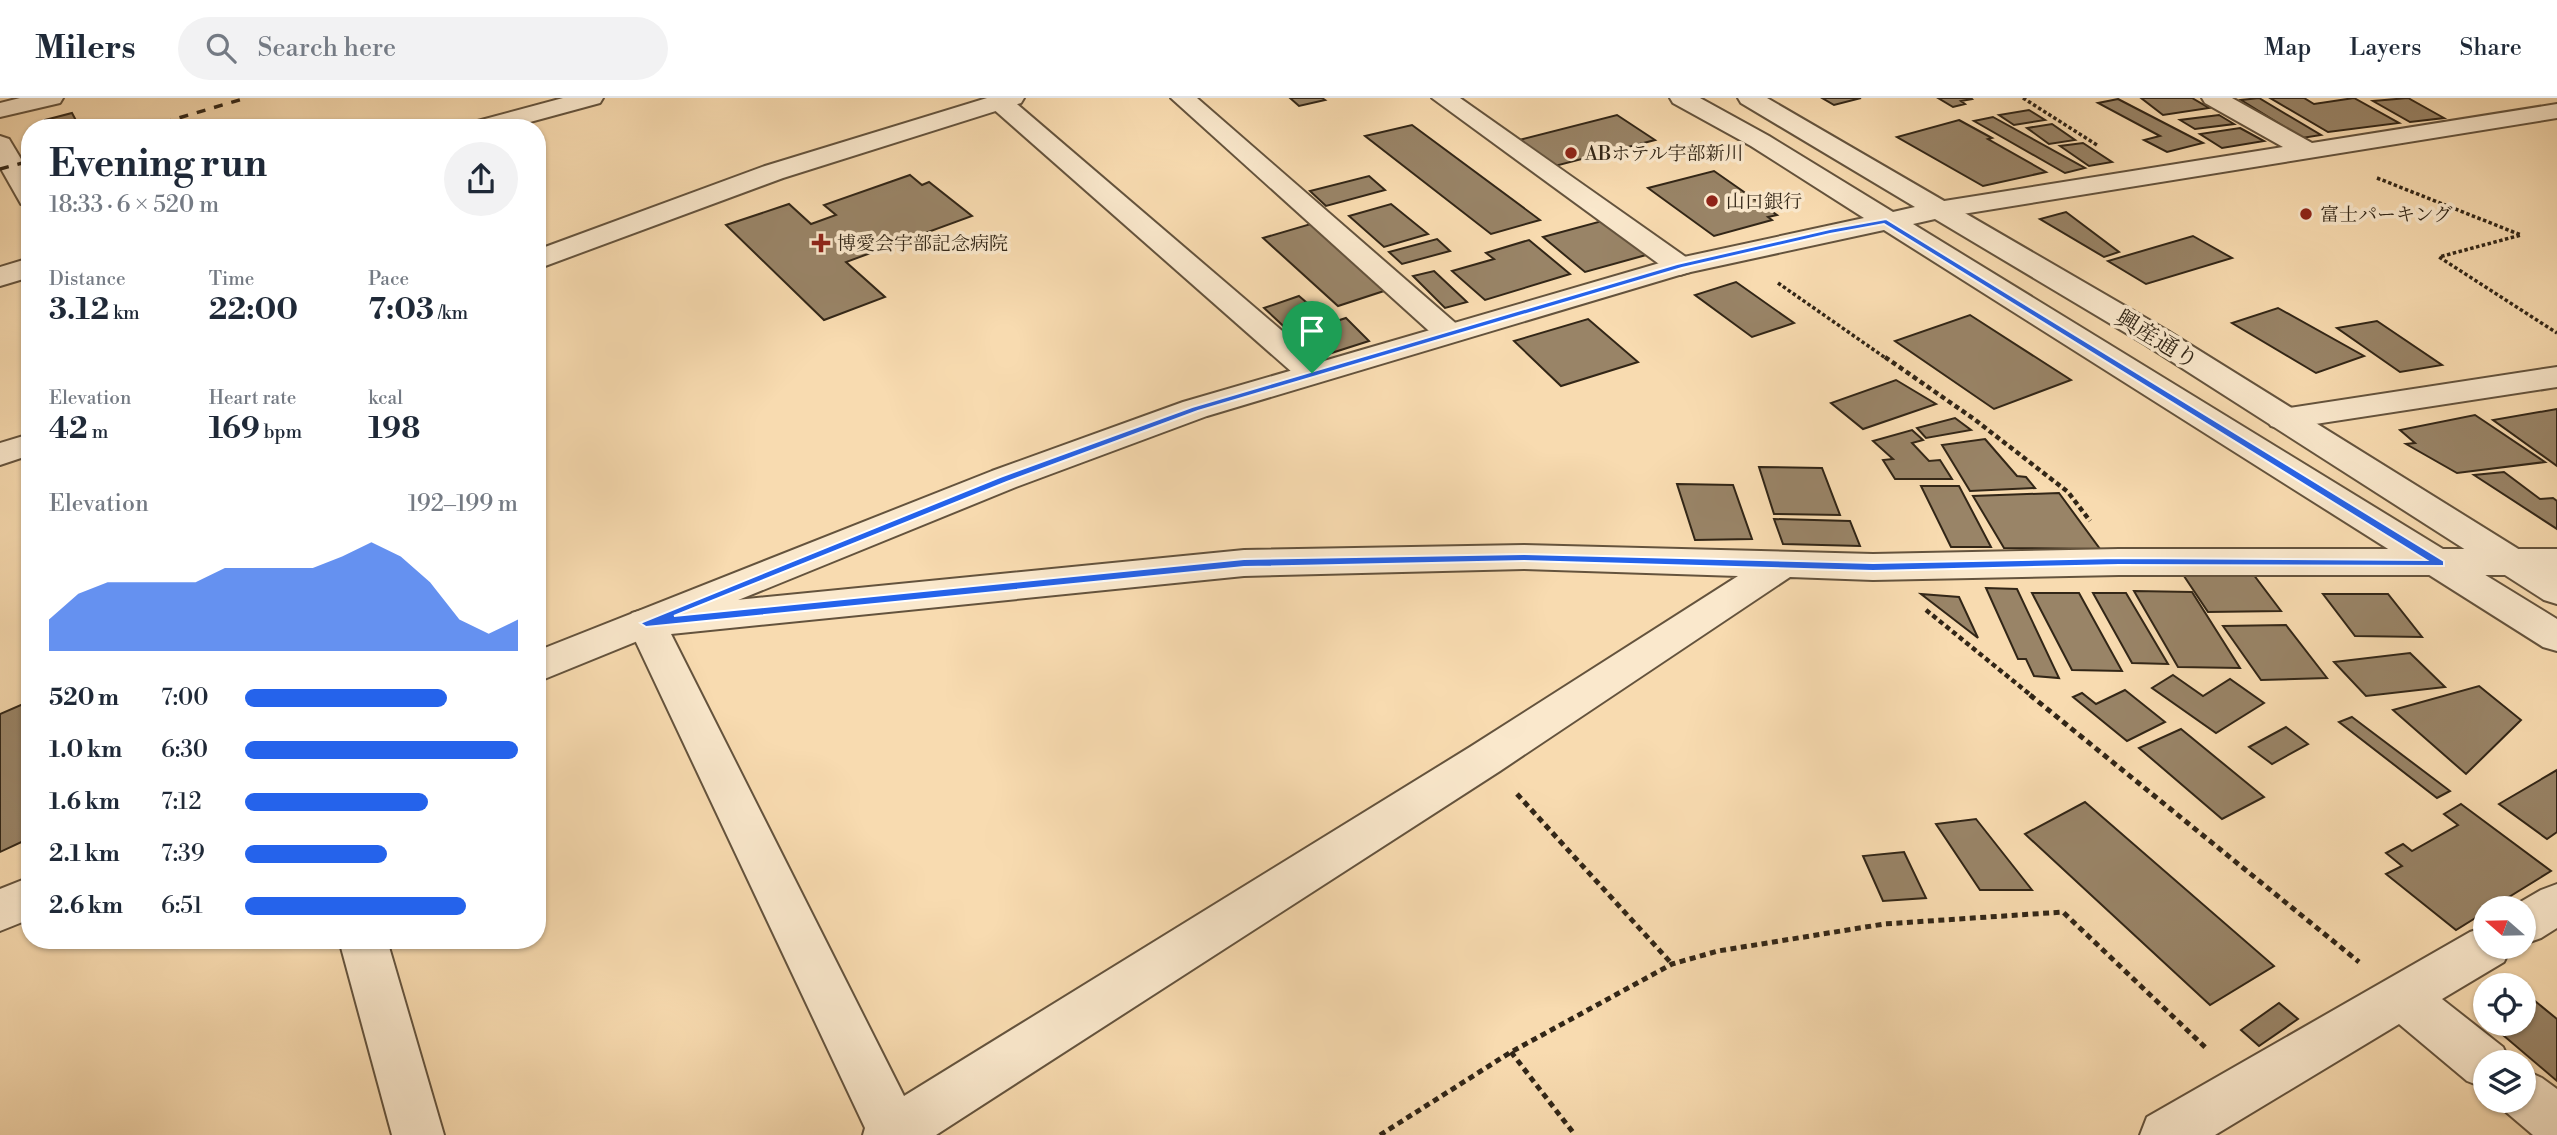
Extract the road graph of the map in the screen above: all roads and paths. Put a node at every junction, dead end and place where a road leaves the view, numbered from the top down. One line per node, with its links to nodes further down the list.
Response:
1 (51, 98): 11 (street)
2 (591, 98): 13 (street)
3 (1182, 98): 26 (street)
4 (1444, 98): 23 (street)
5 (1682, 98): 20 (street, 興産通り)
6 (1750, 98): 19 (street, 興産通り)
7 (2023, 98): 16 (path)
8 (2214, 98): 15 (street)
9 (2503, 98): 12 (street)
10 (1006, 100): 22 (street); 28 (street)
11 (0, 110)
12 (2550, 117): 15 (street)
13 (513, 119)
14 (0, 144): 17 (street)
15 (2308, 151): 16 (street); 27 (path)
16 (2144, 176): 19 (street)
17 (8, 177): 18 (street)
18 (21, 189)
19 (1938, 210): 20 (street); 30 (street, 興産通り)
20 (1886, 221): 21 (street); 36 (street, 興産通り)
21 (1735, 253): 23 (street); 33 (path)
22 (546, 257)
23 (1680, 266): 26 (street)
24 (21, 270): 25 (street)
25 (0, 277)
26 (1449, 333): 28 (street)
27 (2557, 333)
28 (1312, 373): 40 (street)
29 (2557, 377): 30 (street)
30 (2283, 419): 35 (street, 興産通り)
31 (21, 447): 32 (street)
32 (0, 454)
33 (2119, 562): 36 (street); 38 (street)
34 (2557, 562): 35 (street)
35 (2513, 563): 36 (street); 39 (street, 興産通り)
36 (2441, 564): 41 (street, 興産通り)
37 (1782, 565): 38 (street); 40 (street); 43 (street)
38 (1873, 567): 51 (path)
39 (2557, 591)
40 (646, 623): 42 (street); 57 (street)
41 (2557, 637)
42 (546, 663)
43 (1485, 759): 50 (path); 57 (street)
44 (21, 901): 46 (street)
45 (2557, 904): 47 (street)
46 (0, 911)
47 (2536, 917)
48 (366, 949): 58 (street)
49 (2473, 956): 51 (street)
50 (1672, 964): 52 (path); 54 (path)
51 (2404, 998): 53 (street); 54 (street)
52 (1511, 1052): 59 (path); 60 (path)
53 (2473, 1054)
54 (2248, 1088): 61 (street)
55 (2536, 1105): 56 (street)
56 (2557, 1122)
57 (893, 1134)
58 (418, 1135)
59 (1380, 1135)
60 (1575, 1135)
61 (2166, 1135)

